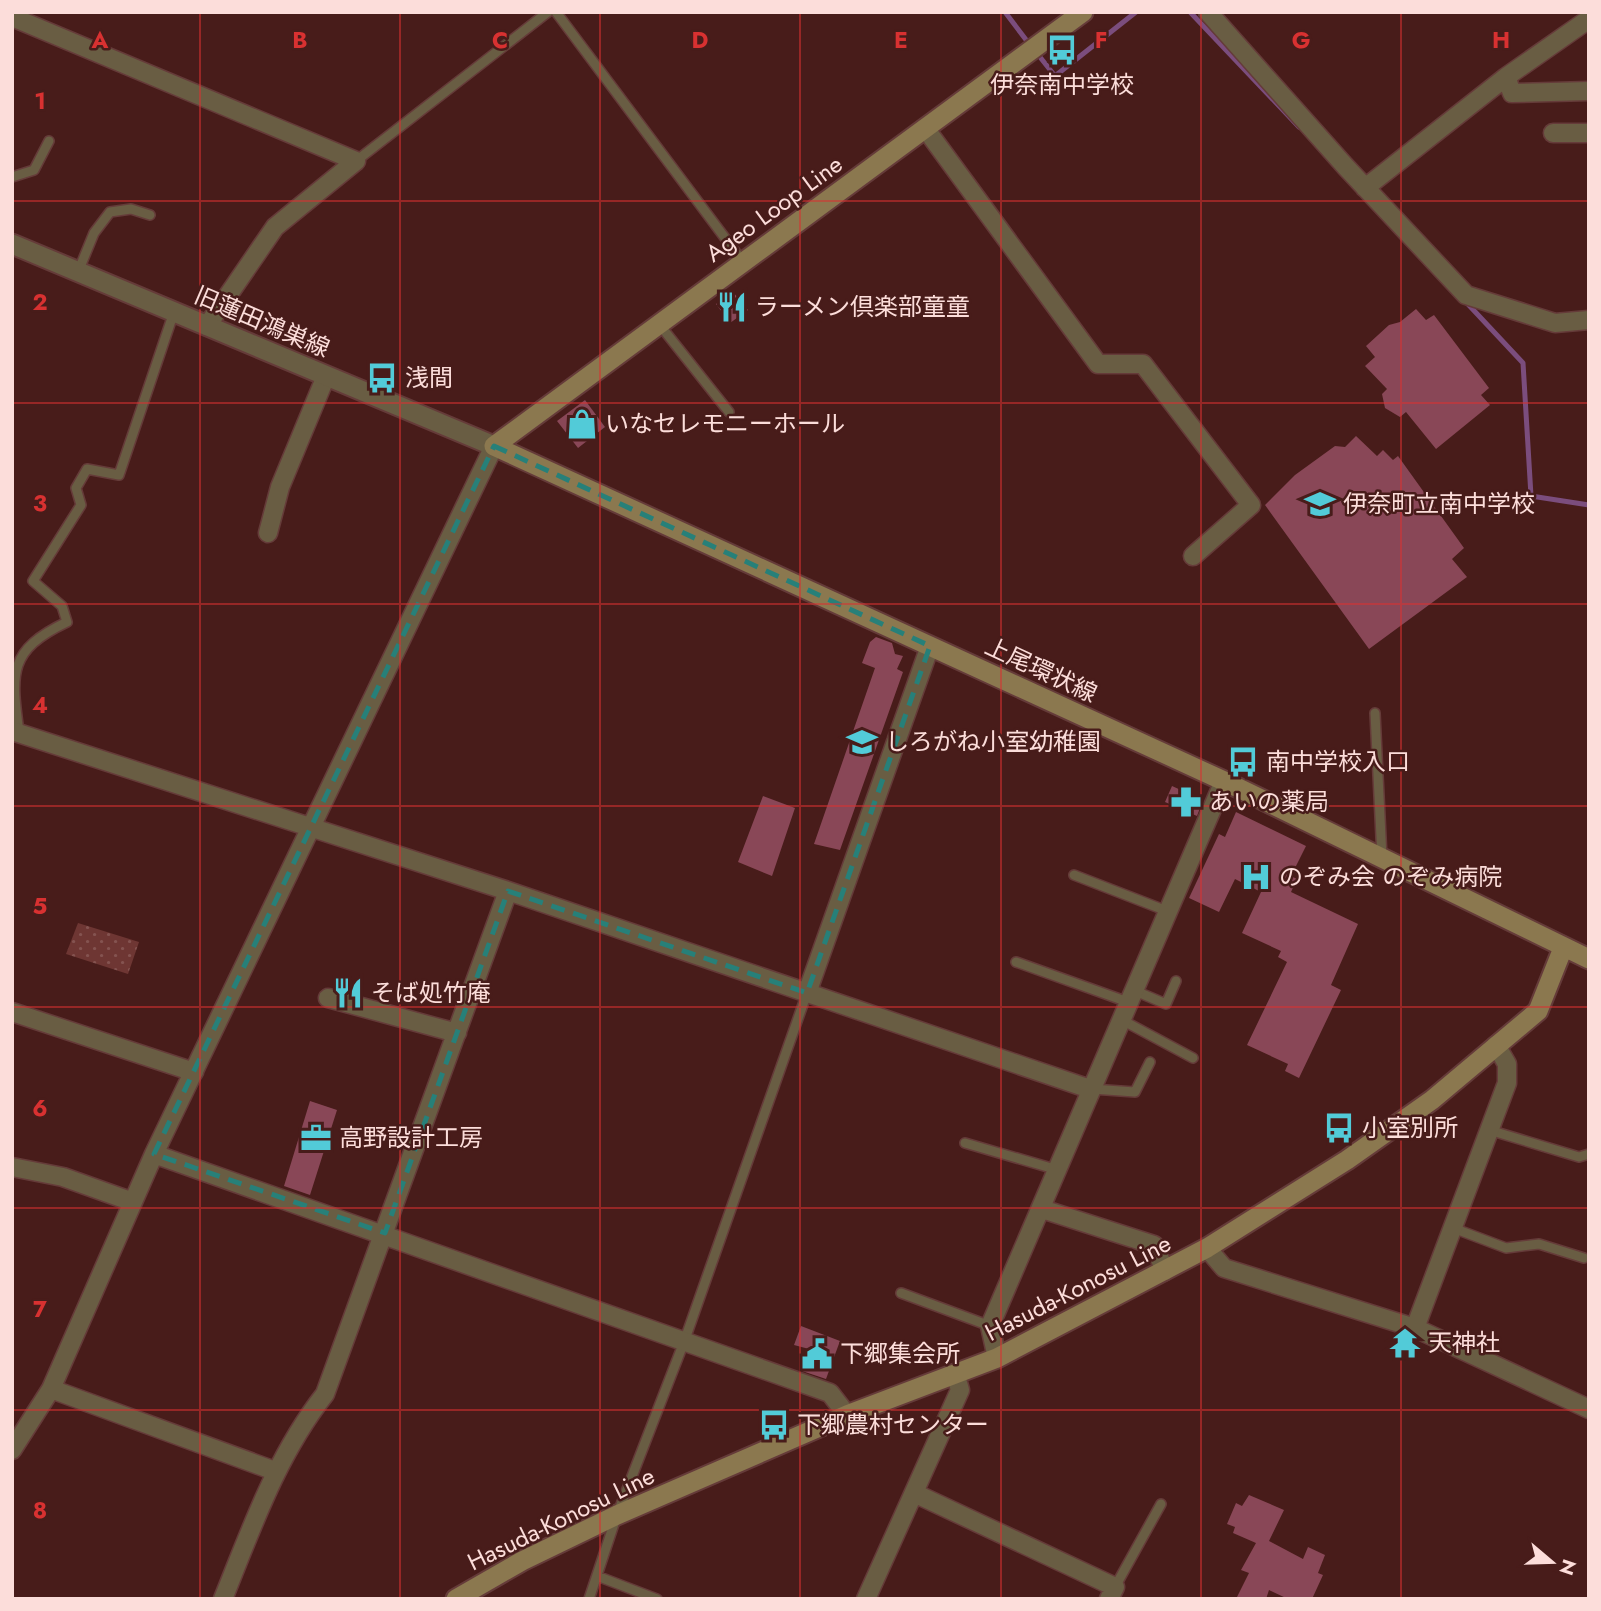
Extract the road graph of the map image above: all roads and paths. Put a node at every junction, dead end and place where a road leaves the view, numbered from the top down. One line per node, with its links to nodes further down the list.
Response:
1 (548, 12): 13 (lane)
2 (556, 12): 18 (lane)
3 (1083, 12): 9 (main road, Ageo Loop Line)
4 (1208, 12): 15 (street)
5 (12, 17): 13 (street)
6 (1589, 19): 7 (street)
7 (1506, 77): 8 (street); 15 (street)
8 (1589, 91)
9 (925, 128): 18 (main road, Ageo Loop Line); 28 (street)
10 (1589, 132): 11 (street)
11 (1553, 133)
12 (48, 141): 14 (lane)
13 (356, 161): 23 (street)
14 (12, 177)
15 (1365, 188): 21 (street)
16 (150, 215): 19 (lane)
17 (12, 244): 19 (street, 旧蓮田鴻巣線)
18 (743, 262): 22 (main road, Ageo Loop Line)
19 (78, 272): 20 (street, 旧蓮田鴻巣線)
20 (174, 312): 23 (street, 旧蓮田鴻巣線); 31 (lane)
21 (1589, 320)
22 (659, 324): 25 (lane); 26 (main road, Ageo Loop Line)
23 (207, 326): 24 (street, 旧蓮田鴻巣線)
24 (327, 376): 26 (street, 旧蓮田鴻巣線); 27 (street)
25 (729, 412)
26 (494, 446): 29 (main road, 上尾環状線); 33 (street)
27 (268, 533)
28 (1193, 556)
29 (930, 646): 32 (main road, 上尾環状線); 42 (street)
30 (1375, 713): 34 (lane)
31 (16, 732): 33 (street)
32 (1224, 781): 34 (main road, 上尾環状線); 37 (street)
33 (312, 827): 36 (street); 51 (street)
34 (1382, 858): 38 (main road, 上尾環状線)
35 (1074, 875): 37 (lane)
36 (508, 891): 42 (street); 47 (street)
37 (1167, 911): 43 (street)
38 (1563, 948): 39 (main road); 48 (main road, Hasuda-Konosu Line)
39 (1589, 960)
40 (1016, 962): 43 (lane)
41 (1176, 981): 43 (lane)
42 (807, 993): 52 (street); 69 (lane)
43 (1130, 996): 46 (street)
44 (328, 998): 47 (street)
45 (12, 1012): 51 (street)
46 (1120, 1019): 49 (lane); 52 (street)
47 (457, 1033): 62 (street)
48 (1496, 1045): 53 (street); 63 (main road, Hasuda-Konosu Line)
49 (1194, 1058)
50 (1150, 1062): 52 (lane)
51 (194, 1072): 55 (street)
52 (1090, 1089): 58 (street)
53 (1489, 1130): 56 (lane); 61 (street)
54 (965, 1143): 58 (lane)
55 (154, 1154): 59 (street); 62 (street)
56 (1589, 1154)
57 (12, 1167): 59 (street)
58 (1058, 1170): 60 (street)
59 (133, 1202): 72 (street)
60 (1042, 1209): 65 (street); 67 (street)
61 (1453, 1227): 64 (lane); 68 (street)
62 (385, 1233): 69 (street); 76 (street)
63 (1207, 1248): 65 (main road, Hasuda-Konosu Line); 68 (street)
64 (1584, 1258)
65 (1165, 1271): 70 (main road, Hasuda-Konosu Line)
66 (901, 1293): 67 (lane)
67 (990, 1326): 70 (street)
68 (1415, 1328): 73 (street)
69 (684, 1342): 74 (street); 79 (lane)
70 (997, 1358): 71 (main road, Hasuda-Konosu Line)
71 (956, 1376): 74 (main road, Hasuda-Konosu Line); 77 (street)
72 (51, 1390): 75 (street); 76 (street)
73 (1589, 1409)
74 (847, 1415): 79 (main road, Hasuda-Konosu Line)
75 (12, 1450)
76 (275, 1471): 82 (street)
77 (914, 1493): 81 (street); 86 (street)
78 (1161, 1504): 81 (lane)
79 (617, 1515): 80 (lane); 83 (main road, Hasuda-Konosu Line)
80 (597, 1576): 84 (lane); 85 (lane)
81 (1112, 1593)
82 (223, 1599)
83 (456, 1599)
84 (589, 1599)
85 (657, 1599)
86 (866, 1599)

